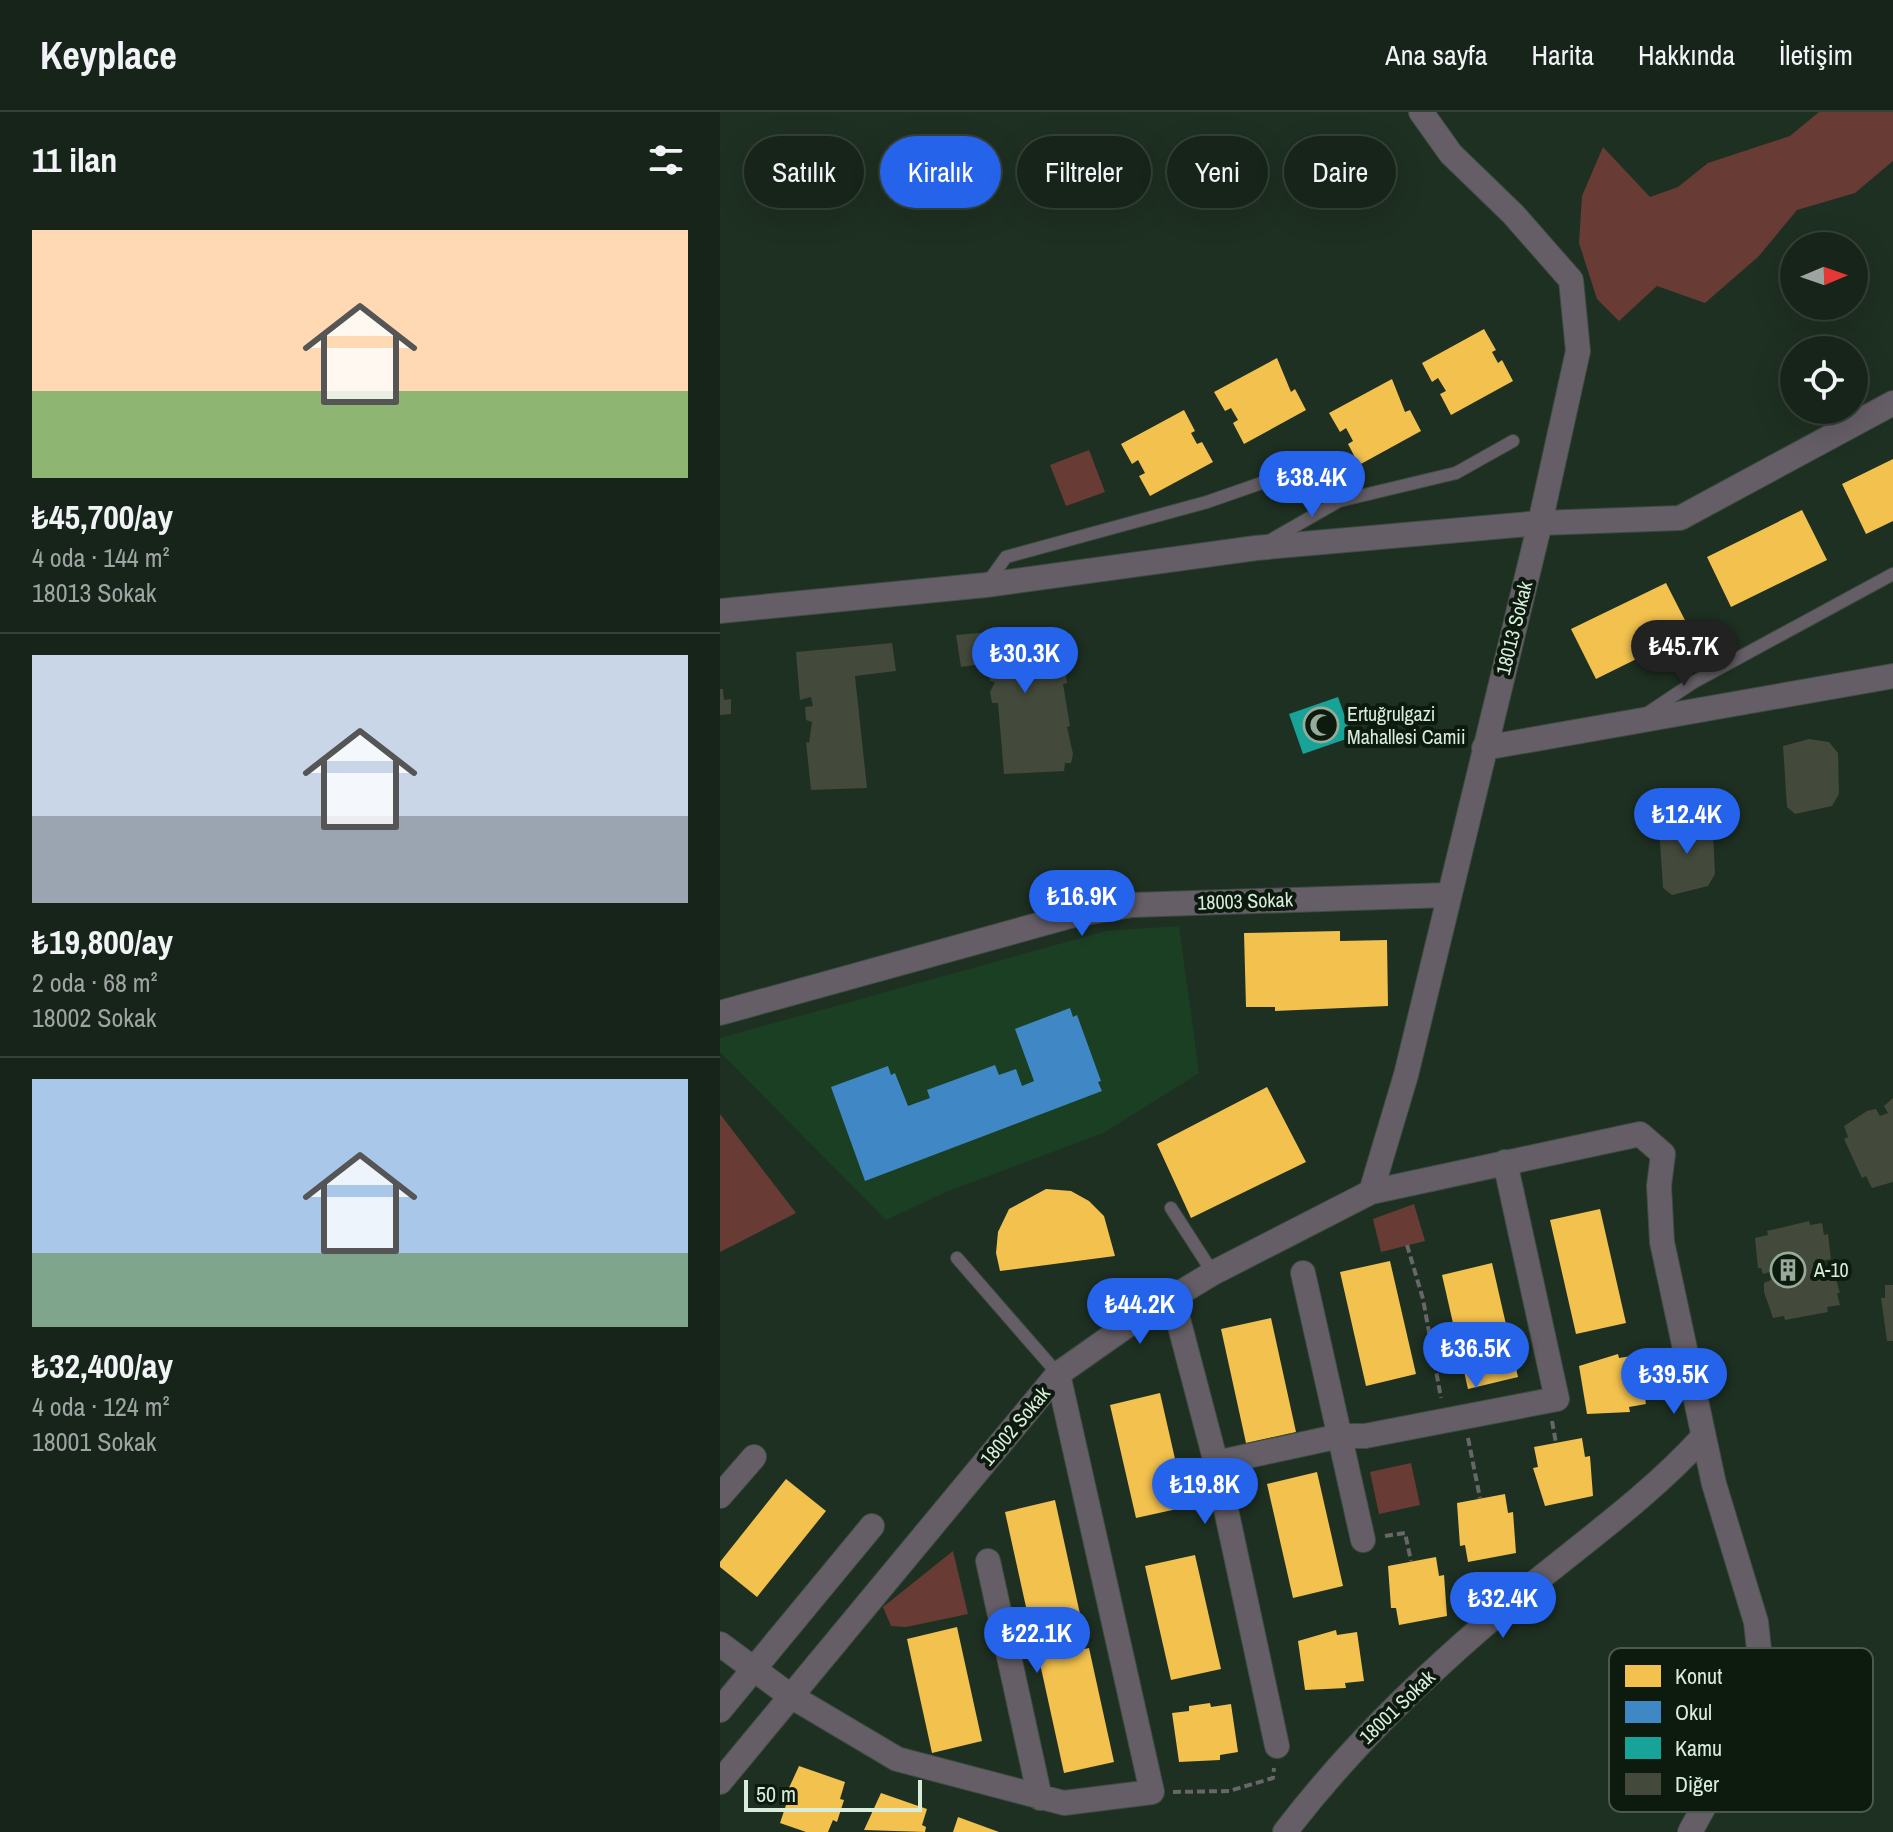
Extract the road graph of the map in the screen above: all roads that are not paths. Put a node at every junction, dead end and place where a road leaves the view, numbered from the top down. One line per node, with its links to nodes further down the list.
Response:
1 (1421, 112): 5 (street, 18013 Sokak)
2 (1893, 403): 5 (street)
3 (1513, 441): 6 (lane)
4 (1296, 471): 8 (lane)
5 (1540, 523): 6 (street); 12 (street, 18013 Sokak)
6 (1256, 548): 8 (street)
7 (1893, 574): 11 (lane)
8 (986, 585): 9 (street)
9 (720, 611)
10 (1893, 676): 11 (street)
11 (1636, 721): 12 (street)
12 (1484, 748): 13 (street, 18013 Sokak)
13 (1448, 895): 14 (street, 18003 Sokak); 16 (street, 18013 Sokak)
14 (720, 1013)
15 (1505, 1162): 16 (street, 18002 Sokak); 23 (street); 24 (street, 18002 Sokak)
16 (1371, 1192): 19 (street, 18002 Sokak)
17 (1171, 1208): 19 (lane)
18 (957, 1258): 22 (lane)
19 (1213, 1273): 21 (street, 18002 Sokak)
20 (1303, 1273): 23 (street)
21 (1172, 1296): 22 (street, 18002 Sokak); 26 (street)
22 (1058, 1374): 34 (street, 18002 Sokak); 38 (street)
23 (1340, 1436): 26 (street); 29 (street)
24 (1703, 1437): 32 (street); 40 (street, 18001 Sokak)
25 (754, 1457): 27 (street)
26 (1216, 1463): 36 (street)
27 (720, 1496)
28 (872, 1526): 33 (street)
29 (1363, 1540)
30 (988, 1561): 38 (street)
31 (720, 1644): 33 (street)
32 (1759, 1648)
33 (753, 1671): 34 (street); 35 (street)
34 (789, 1695): 37 (street, 18002 Sokak); 38 (street)
35 (720, 1710)
36 (1277, 1746)
37 (720, 1782)
38 (1040, 1798)
39 (1701, 1812): 41 (street)
40 (1285, 1832)
41 (1690, 1832)

